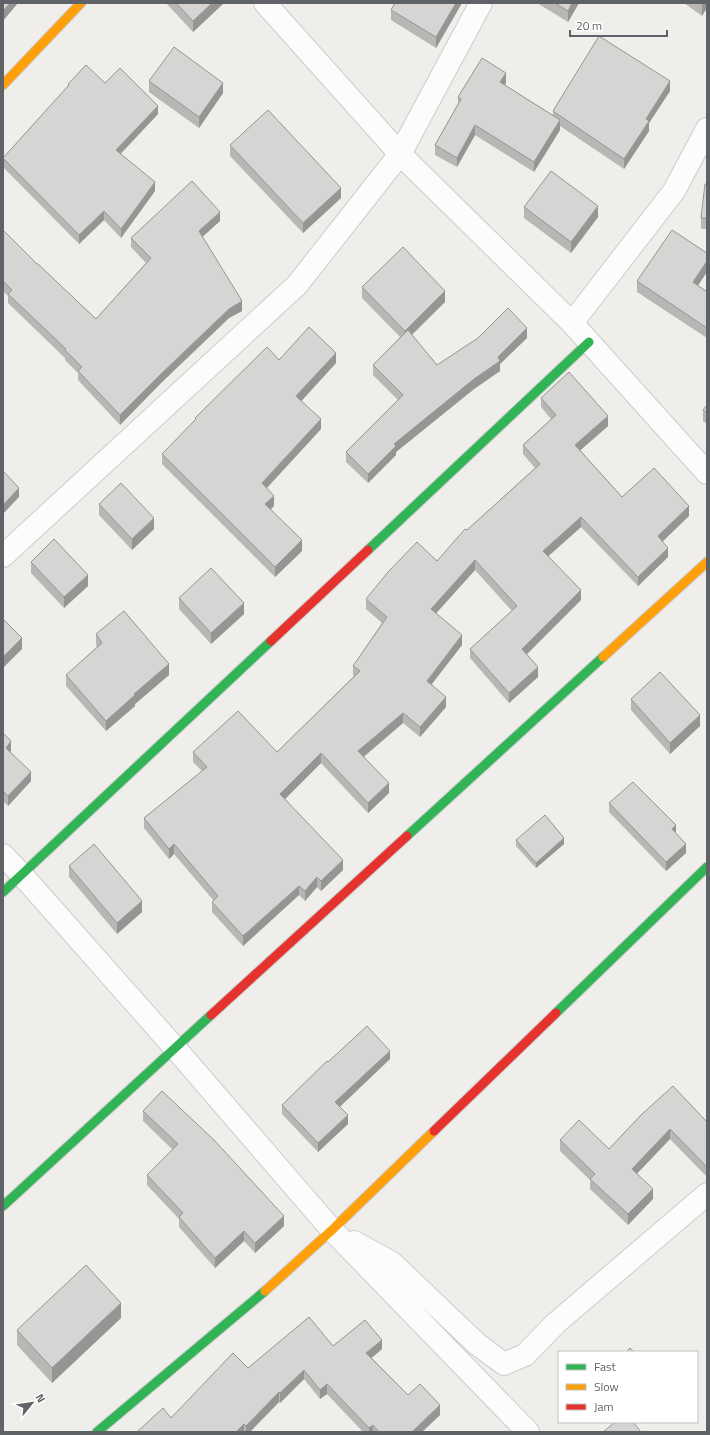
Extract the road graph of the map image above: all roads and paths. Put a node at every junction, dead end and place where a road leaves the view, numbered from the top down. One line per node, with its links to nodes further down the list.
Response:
1 (81, 3): 4 (street)
2 (265, 3): 6 (street)
3 (481, 3): 6 (street)
4 (3, 85)
5 (707, 129): 7 (street)
6 (400, 154): 7 (street); 10 (street)
7 (572, 323): 8 (street)
8 (589, 342): 9 (street); 14 (street)
9 (707, 473)
10 (3, 556)
11 (707, 562): 16 (street)
12 (3, 855): 14 (street)
13 (707, 867): 19 (street)
14 (22, 875): 15 (street); 16 (street)
15 (3, 892)
16 (175, 1048): 18 (street); 19 (street)
17 (707, 1194): 19 (street)
18 (3, 1206)
19 (332, 1230): 20 (street); 21 (street)
20 (97, 1432)
21 (528, 1432)

